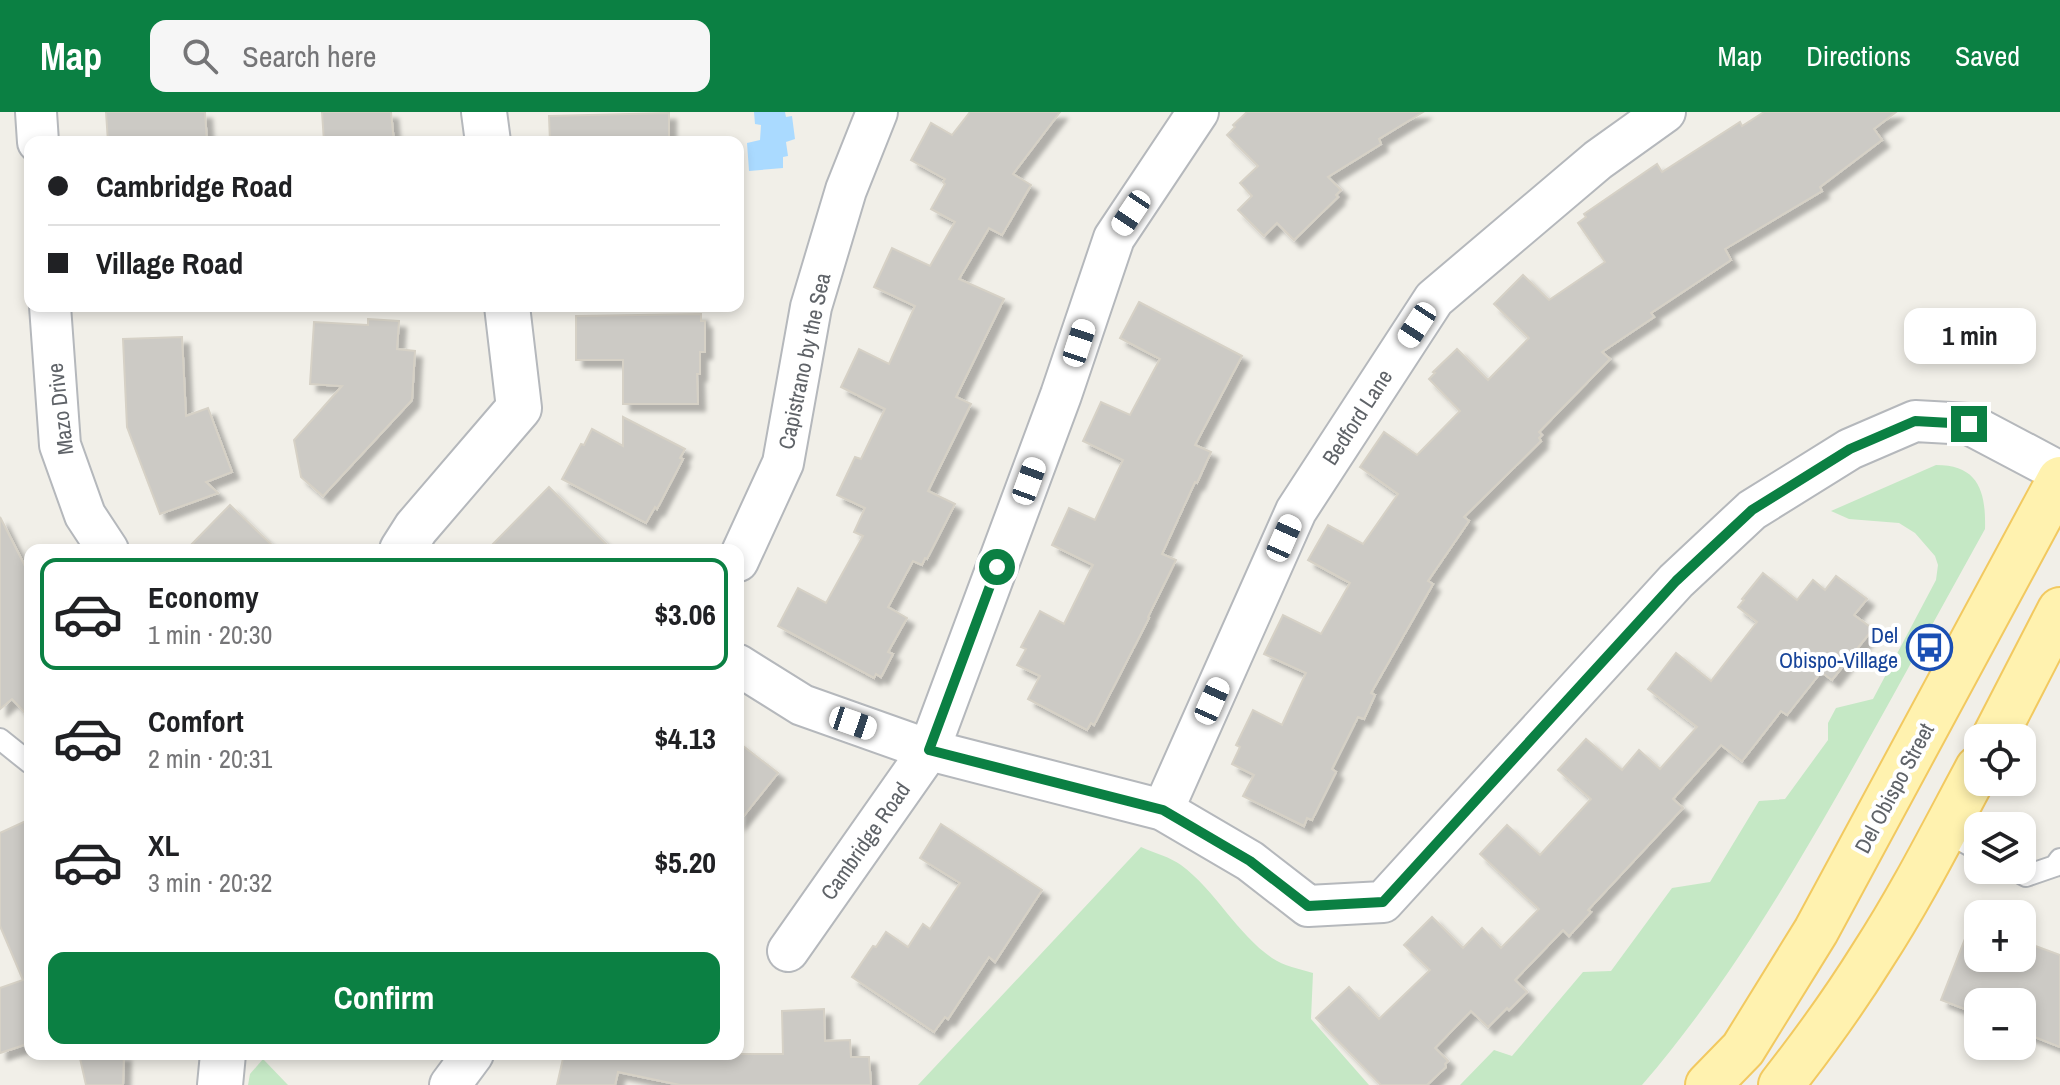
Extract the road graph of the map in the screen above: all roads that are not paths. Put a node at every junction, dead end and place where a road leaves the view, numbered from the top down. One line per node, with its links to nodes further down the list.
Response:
1 (36, 112): 6 (street)
2 (484, 112): 7 (street)
3 (877, 112): 14 (street, Capistrano by the Sea)
4 (1198, 112): 19 (street, Cambridge Road)
5 (1665, 112): 22 (street, Bedford Lane)
6 (38, 136)
7 (487, 136)
8 (50, 312): 12 (street, Mazo Drive)
9 (508, 312): 13 (street)
10 (2060, 472): 22 (street)
11 (2060, 479): 31 (main road, Del Obispo Street)
12 (104, 544)
13 (406, 544)
14 (744, 548)
15 (2060, 610): 17 (main road)
16 (744, 669): 19 (street)
17 (2001, 724)
18 (0, 739): 20 (lane)
19 (929, 750): 22 (street); 26 (street, Cambridge Road)
20 (24, 758)
21 (1971, 796): 23 (main road)
22 (1163, 810)
23 (1961, 840): 32 (main road)
24 (2060, 859): 25 (lane)
25 (2036, 873)
26 (788, 951)
27 (222, 1060): 29 (street)
28 (469, 1060): 30 (street)
29 (220, 1085)
30 (450, 1085)
31 (1708, 1085)
32 (1781, 1085)

